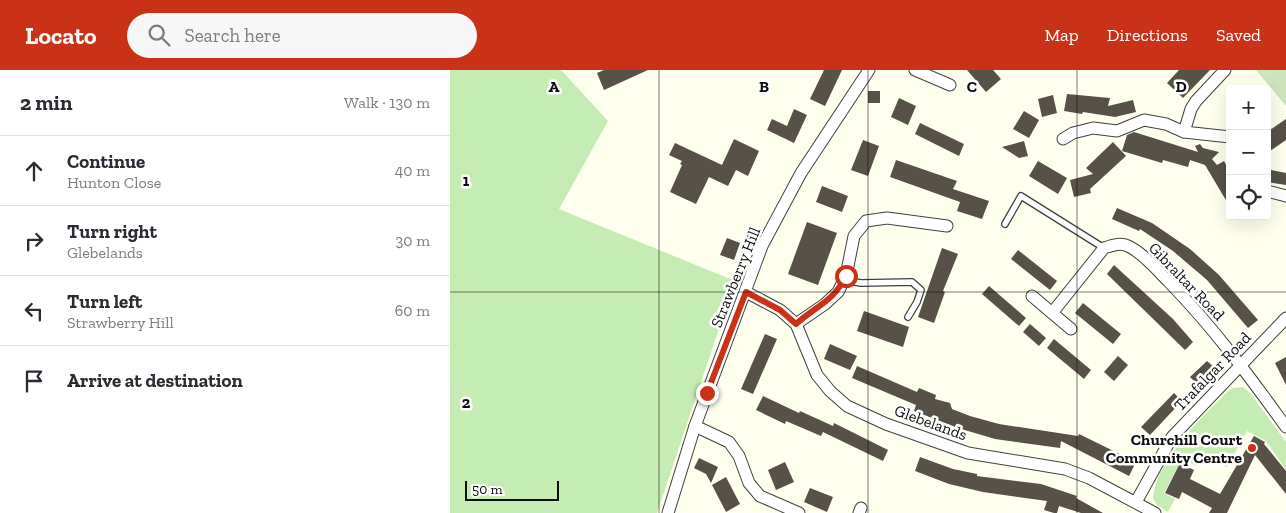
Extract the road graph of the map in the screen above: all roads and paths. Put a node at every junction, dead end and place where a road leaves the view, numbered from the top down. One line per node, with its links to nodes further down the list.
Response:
1 (869, 70): 14 (street, Strawberry Hill)
2 (915, 70): 4 (street)
3 (1225, 70): 5 (street)
4 (950, 85)
5 (1184, 132): 6 (street); 7 (street)
6 (1226, 137)
7 (1063, 139)
8 (1271, 192): 9 (street)
9 (1286, 196)
10 (1005, 224): 12 (lane)
11 (947, 226): 13 (street)
12 (1104, 248): 16 (street); 21 (street, Gibraltar Road)
13 (844, 280): 17 (lane); 19 (street)
14 (746, 292): 19 (street, Glebelands); 22 (street, Strawberry Hill)
15 (1032, 296): 16 (street)
16 (1052, 313): 20 (street)
17 (908, 317)
18 (1286, 318): 21 (street, Trafalgar Road)
19 (796, 324): 24 (street, Glebelands)
20 (1071, 329)
21 (1242, 366): 23 (street, Gibraltar Road); 24 (street, Trafalgar Road)
22 (694, 426): 25 (street, Strawberry Hill); 26 (street)
23 (1286, 427)
24 (1136, 502): 27 (street, Glebelands)
25 (668, 513)
26 (799, 513)
27 (1156, 513)

